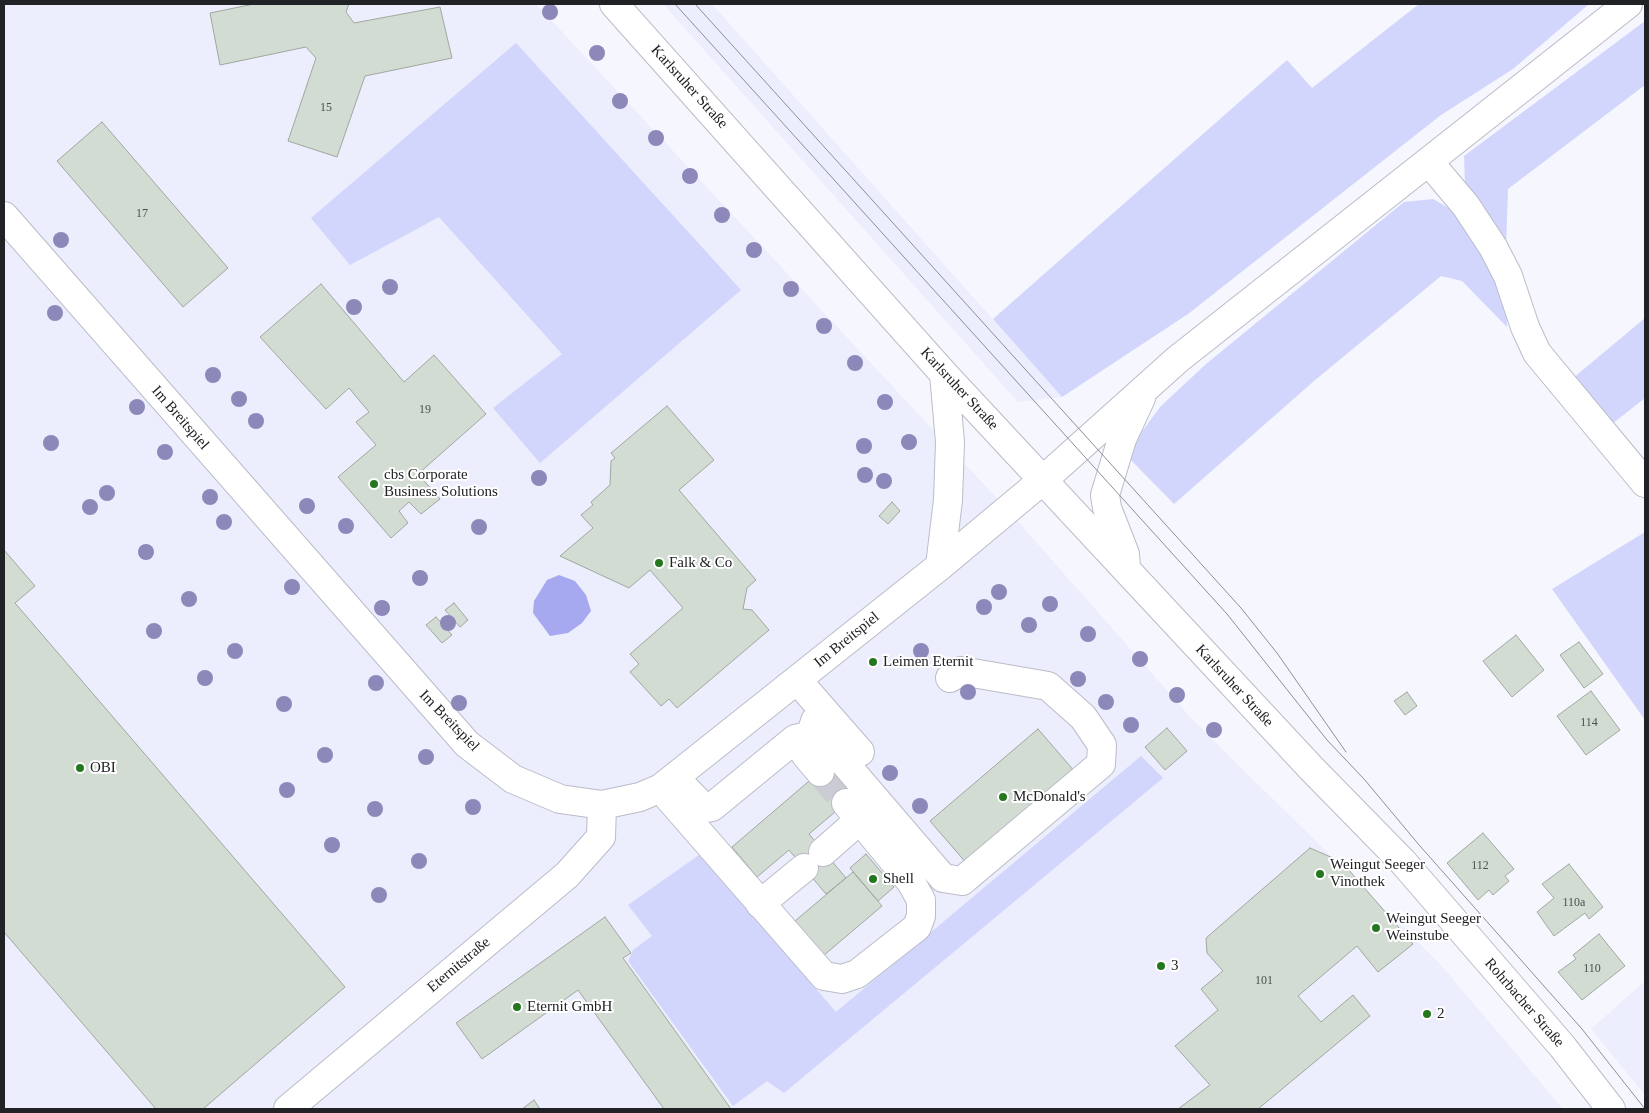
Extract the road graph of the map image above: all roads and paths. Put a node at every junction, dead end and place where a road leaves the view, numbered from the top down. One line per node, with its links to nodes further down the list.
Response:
1 (614, 4): 5 (main road, Karlsruher Straße)
2 (1628, 4): 3 (main road, Im Breitspiel)
3 (1429, 162): 6 (main road, Im Breitspiel); 8 (main road)
4 (4, 216): 19 (main road, Im Breitspiel)
5 (944, 374): 7 (main road, Karlsruher Straße); 9 (main road)
6 (1146, 388): 7 (main road, Im Breitspiel); 10 (main road)
7 (1043, 480): 9 (main road, Im Breitspiel); 10 (main road, Karlsruher Straße)
8 (1645, 483)
9 (940, 566): 12 (main road, Im Breitspiel)
10 (1126, 569): 16 (main road, Karlsruher Straße)
11 (950, 678): 20 (main road)
12 (796, 680): 13 (main road); 18 (main road, Im Breitspiel)
13 (820, 706): 14 (main road); 15 (main road)
14 (811, 735): 17 (main road); 18 (main road); 20 (main road)
15 (860, 752)
16 (1311, 768): 23 (main road, Rohrbacher Straße)
17 (820, 772)
18 (668, 783): 19 (main road, Im Breitspiel); 21 (main road)
19 (602, 805): 22 (main road, Eternitstraße)
20 (862, 809): 21 (main road); 21 (main road)
21 (760, 904)
22 (288, 1109)
23 (1612, 1109)

